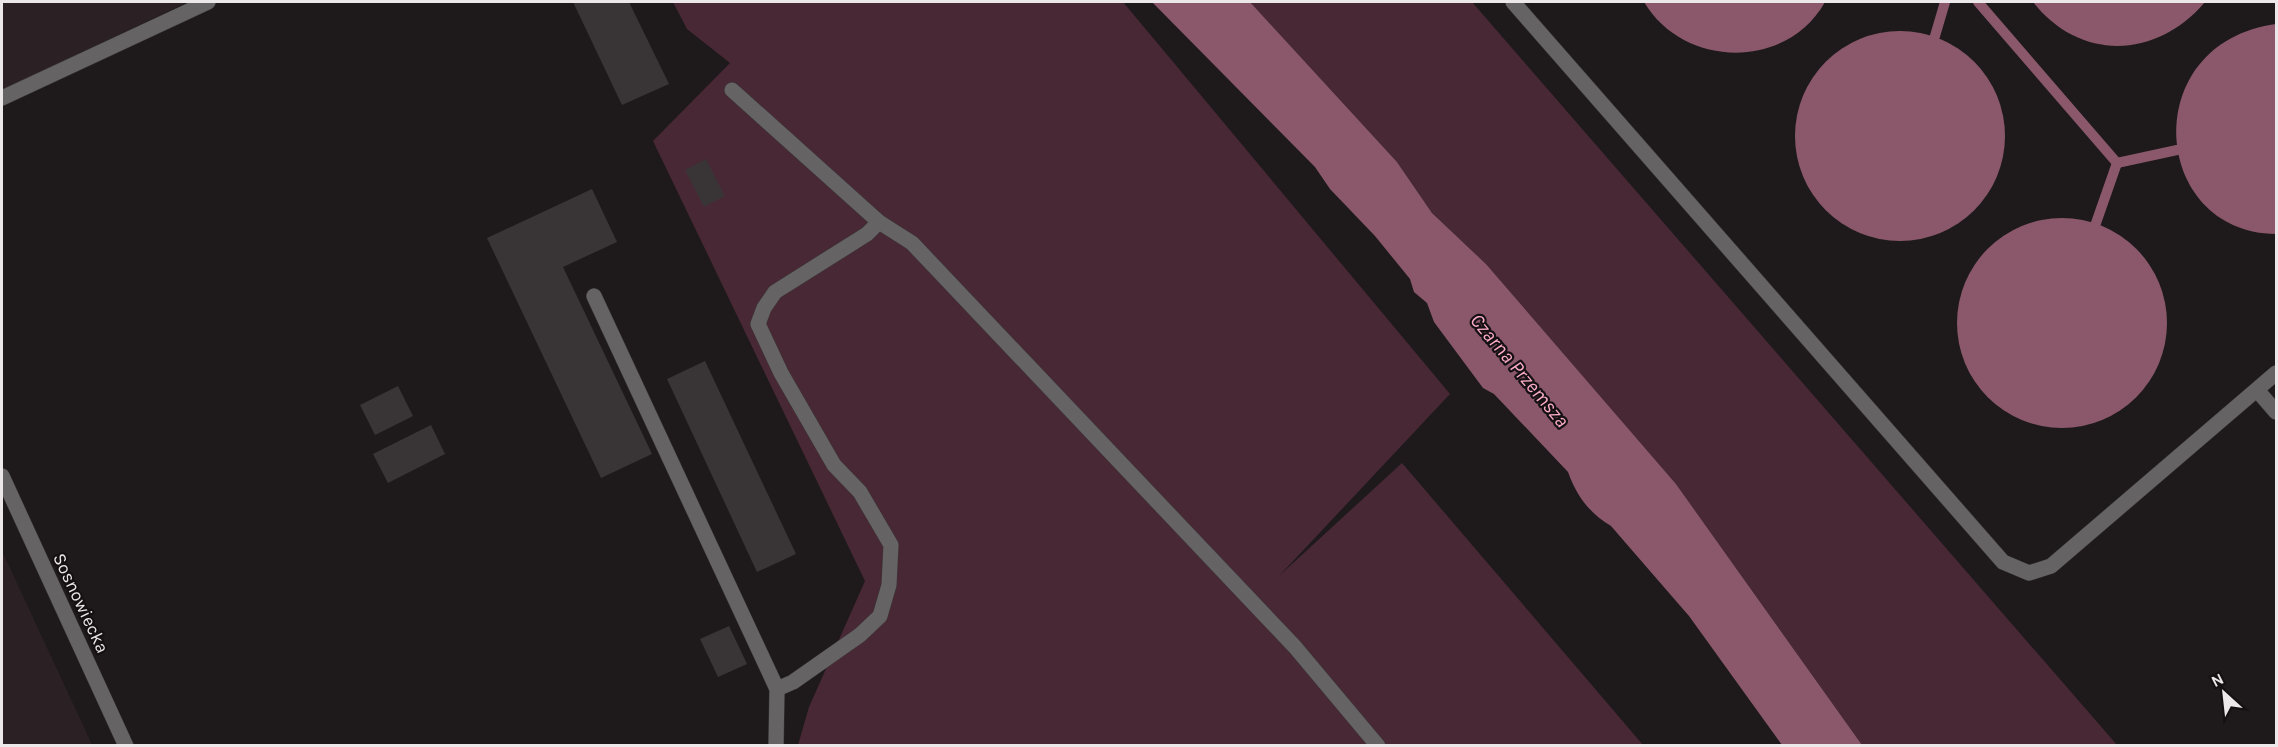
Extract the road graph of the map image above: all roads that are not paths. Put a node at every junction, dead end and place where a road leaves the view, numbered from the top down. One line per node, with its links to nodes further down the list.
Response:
1 (208, 2): 4 (street)
2 (1513, 2): 8 (street)
3 (732, 90): 5 (street)
4 (2, 98)
5 (879, 222): 11 (street); 14 (street)
6 (594, 296): 11 (street)
7 (2277, 374): 8 (street)
8 (2257, 390): 9 (street)
9 (2277, 412)
10 (2, 476): 12 (street, Sosnowiecka)
11 (777, 689): 13 (street)
12 (126, 746)
13 (776, 746)
14 (1378, 746)

